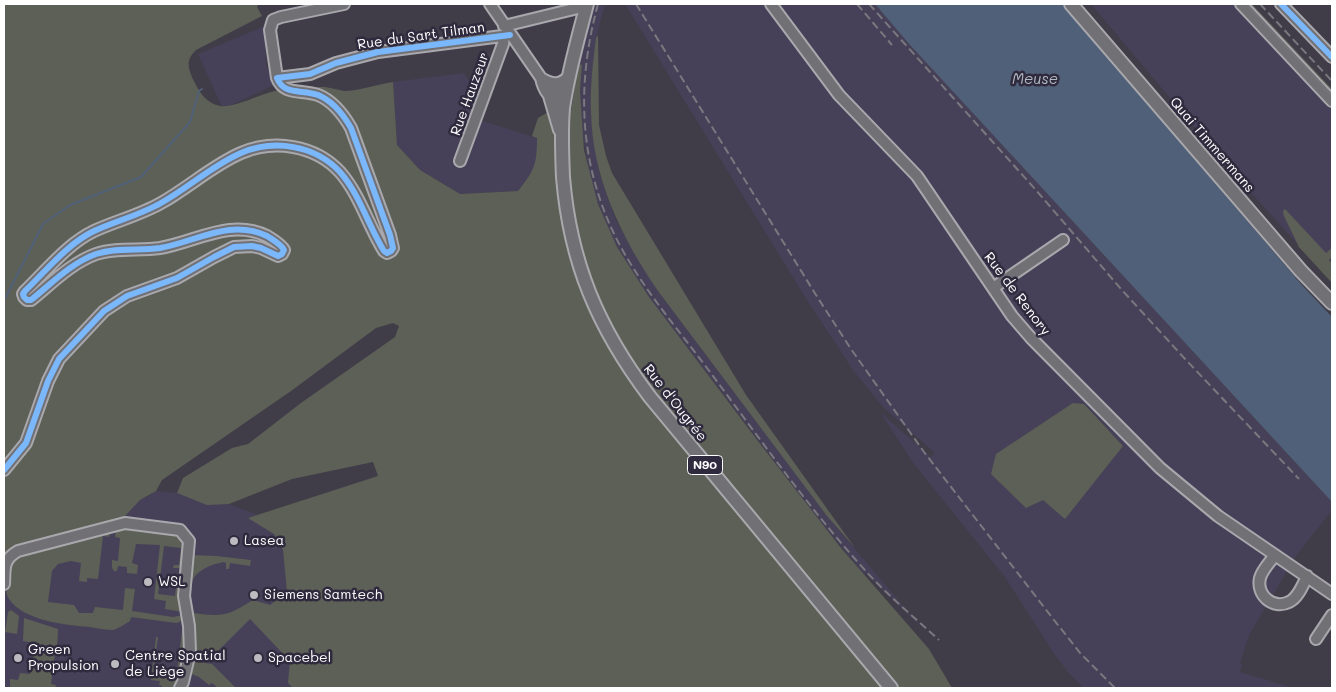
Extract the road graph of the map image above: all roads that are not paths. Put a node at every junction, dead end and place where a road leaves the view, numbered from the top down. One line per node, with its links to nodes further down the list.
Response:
1 (344, 4): 13 (street)
2 (490, 4): 9 (street)
3 (771, 4): 20 (street, Rue de Renory)
4 (1071, 4): 22 (main road, Quai Timmermans)
5 (1080, 4): 21 (main road, Quai Timmermans)
6 (1241, 4): 16 (street)
7 (1281, 4): 11 (street)
8 (582, 6): 9 (street); 12 (main road, N90)
9 (501, 21): 10 (street, Rue d'Ougrée)
10 (507, 36): 13 (street, Rue du Sart Tilman); 14 (street, Rue d'Ougrée); 18 (street, Rue Hauzeur)
11 (1332, 57)
12 (570, 75): 14 (street); 15 (main road, N90)
13 (276, 78): 23 (street)
14 (546, 85): 15 (street); 17 (street, Rue d'Ougrée)
15 (565, 99): 17 (main road, Rue d'Ougrée / N90)
16 (1332, 101)
17 (562, 139): 31 (main road, Rue d'Ougrée / N90)
18 (460, 160)
19 (1063, 240): 20 (street)
20 (993, 288): 24 (street, Rue de Renory)
21 (1332, 290)
22 (1332, 303)
23 (4, 470)
24 (1275, 555): 25 (street, Rue de Renory); 25 (street)
25 (1307, 576): 27 (street, Rue de Renory)
26 (4, 584): 30 (street)
27 (1332, 594)
28 (1332, 615): 29 (street)
29 (1316, 639)
30 (180, 688)
31 (891, 688)

